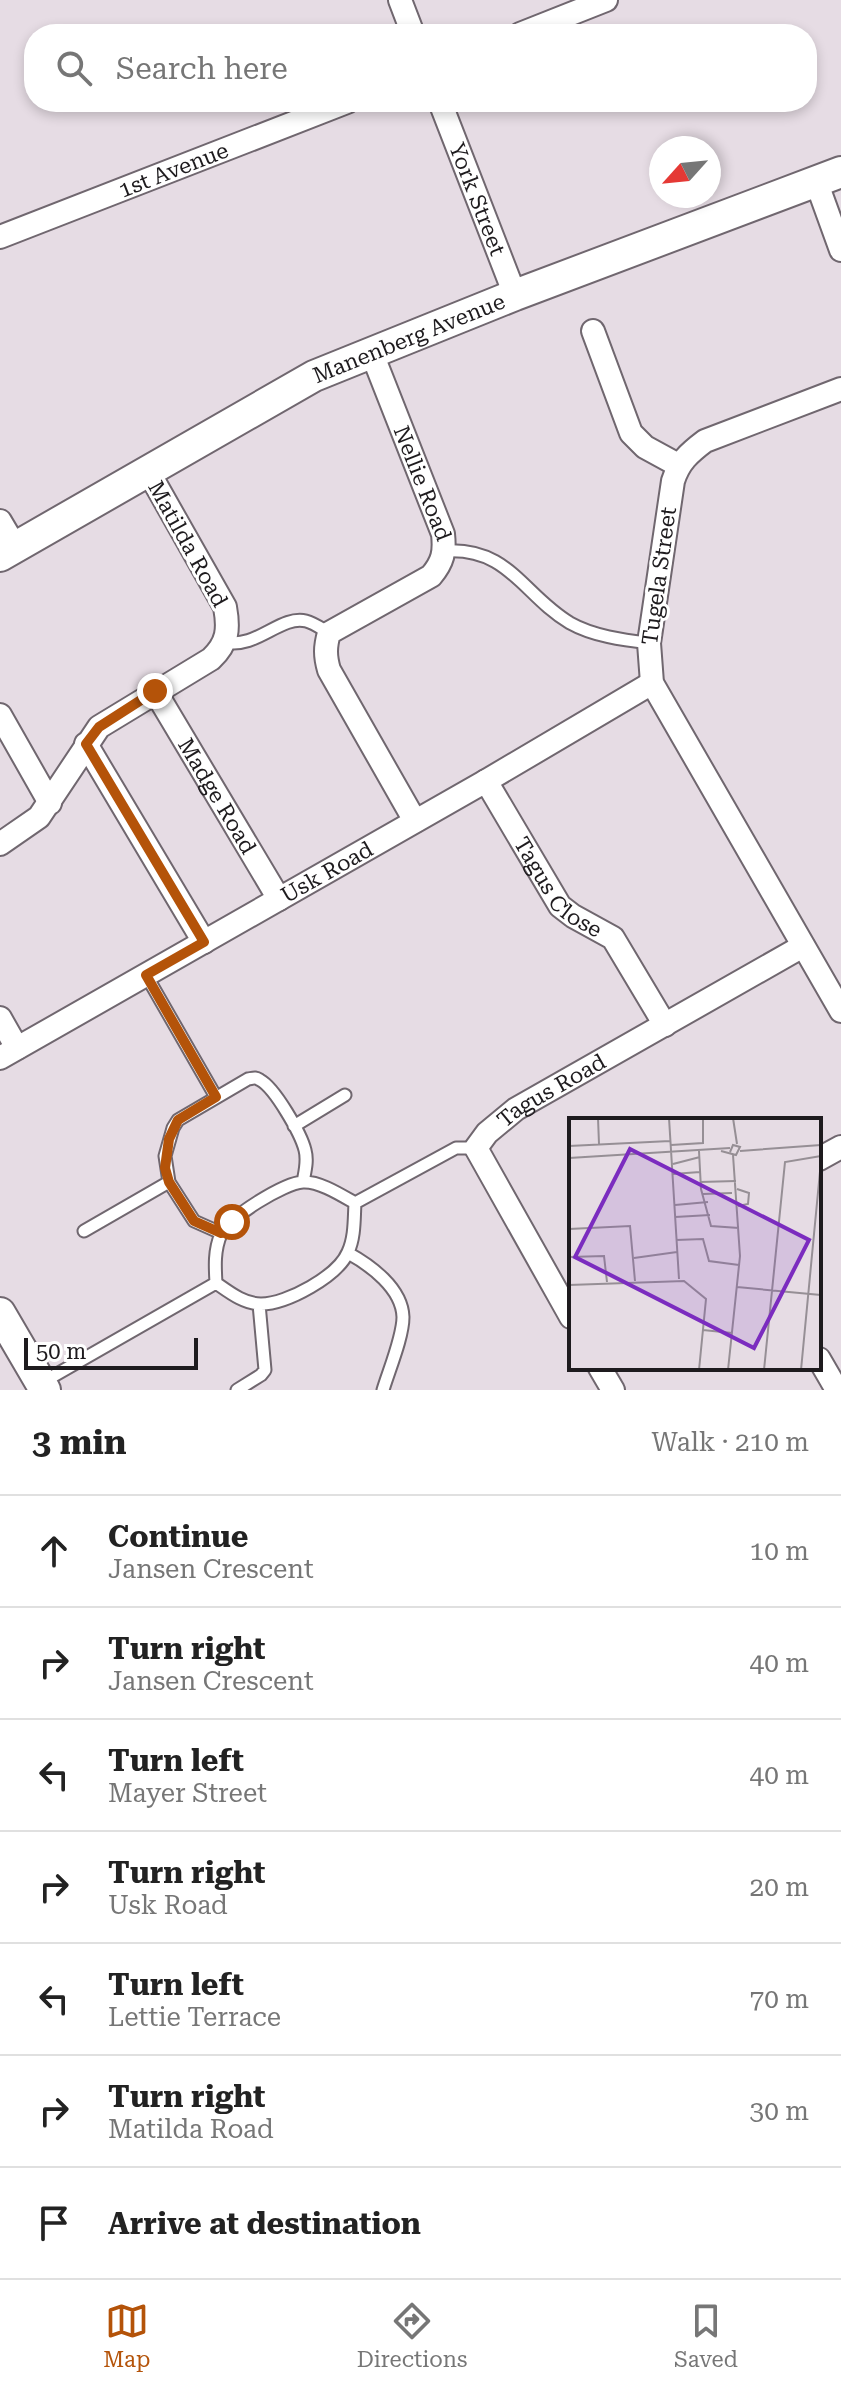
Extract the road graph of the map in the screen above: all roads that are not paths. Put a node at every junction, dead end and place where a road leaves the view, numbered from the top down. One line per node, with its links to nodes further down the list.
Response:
1 (400, 0): 3 (street)
2 (606, 0): 4 (street)
3 (409, 24)
4 (545, 24)
5 (321, 112): 8 (street, 1st Avenue)
6 (444, 112): 10 (street, York Street)
7 (828, 177): 9 (street); 10 (street, Manenberg Avenue)
8 (0, 237)
9 (841, 250)
10 (515, 295): 12 (street, Manenberg Avenue)
11 (593, 331): 14 (street)
12 (371, 351): 15 (street, Manenberg Avenue); 17 (street, Nellie Road)
13 (841, 389): 14 (street)
14 (678, 465): 21 (street, Tugela Street)
15 (148, 471): 18 (street, Manenberg Avenue); 20 (street, Matilda Road)
16 (0, 521): 18 (street)
17 (445, 551): 19 (street, Nellie Road); 21 (lane)
18 (8, 552)
19 (329, 633): 20 (lane); 28 (street)
20 (225, 642): 23 (street)
21 (649, 643): 22 (street, Tugela Street)
22 (652, 683): 26 (street, Usk Road); 32 (street, Tugela Street)
23 (155, 691): 25 (street); 30 (street, Madge Road)
24 (0, 715): 27 (street)
25 (86, 744): 27 (street); 31 (street)
26 (486, 781): 28 (street, Usk Road); 36 (street, Tagus Close)
27 (50, 803): 29 (street)
28 (415, 821): 30 (street, Usk Road)
29 (0, 844)
30 (279, 899): 31 (street, Usk Road)
31 (204, 942): 33 (street, Usk Road)
32 (803, 946): 34 (street, Tugela Street); 36 (street, Tagus Road)
33 (146, 975): 37 (street, Usk Road); 39 (lane)
34 (841, 1011)
35 (0, 1018): 37 (street)
36 (665, 1025): 42 (street, Tagus Road)
37 (9, 1053)
38 (345, 1095): 40 (lane)
39 (216, 1097): 40 (lane); 44 (lane)
40 (294, 1126): 45 (lane)
41 (841, 1147): 43 (street)
42 (476, 1148): 46 (lane); 53 (street)
43 (821, 1158)
44 (169, 1182): 47 (lane); 48 (lane)
45 (303, 1182): 46 (lane); 48 (lane)
46 (355, 1203): 49 (lane)
47 (84, 1231)
48 (221, 1233): 50 (lane)
49 (348, 1253): 51 (lane); 58 (lane)
50 (216, 1283): 51 (lane); 56 (lane)
51 (259, 1304): 57 (lane)
52 (0, 1313): 56 (street)
53 (569, 1313)
54 (821, 1362): 60 (street)
55 (601, 1370): 59 (street)
56 (43, 1387)
57 (237, 1390)
58 (383, 1390)
59 (613, 1390)
60 (837, 1390)

